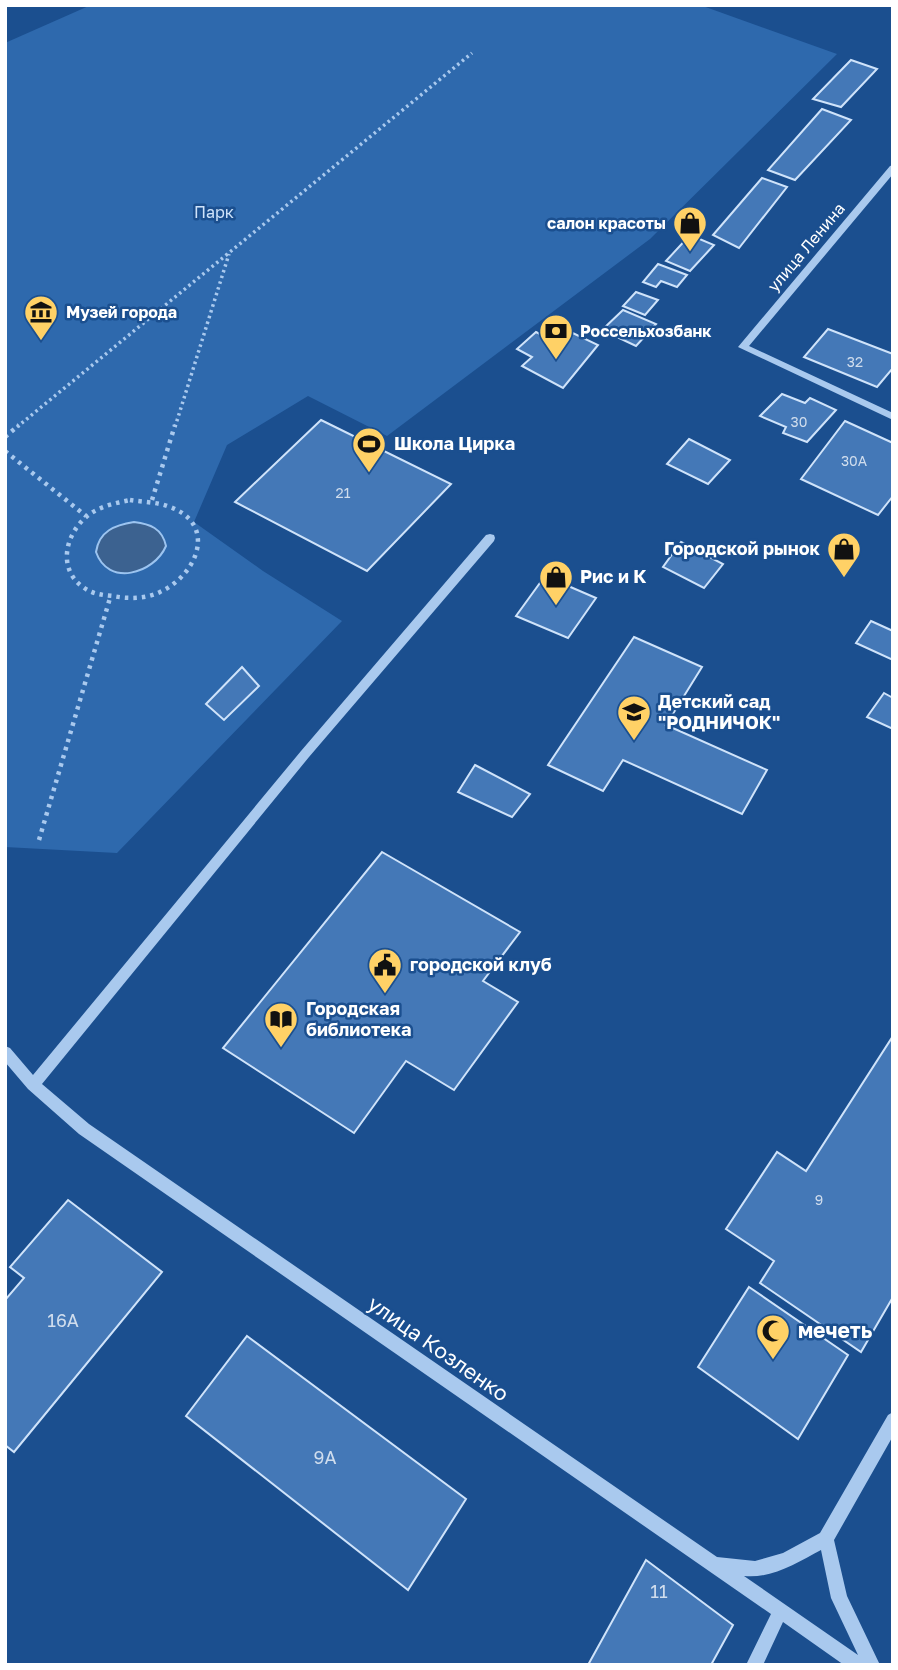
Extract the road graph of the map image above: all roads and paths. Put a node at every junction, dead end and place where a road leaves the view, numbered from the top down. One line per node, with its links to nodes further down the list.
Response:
1 (472, 53): 3 (path)
2 (893, 168): 4 (street, улица Ленина)
3 (230, 252): 5 (path); 7 (path)
4 (893, 417)
5 (5, 437)
6 (5, 450): 8 (path)
7 (152, 500): 8 (path); 10 (path)
8 (86, 516): 10 (path)
9 (490, 538): 13 (street)
10 (110, 598): 11 (path)
11 (40, 840)
12 (5, 1052): 13 (street, улица Козленко)
13 (33, 1085): 16 (street, улица Козленко)
14 (893, 1420): 15 (street)
15 (826, 1539): 16 (street); 20 (street)
16 (713, 1565): 17 (street, улица Козленко)
17 (781, 1610): 18 (street); 19 (street, улица Козленко)
18 (754, 1665)
19 (859, 1665)
20 (872, 1665)

